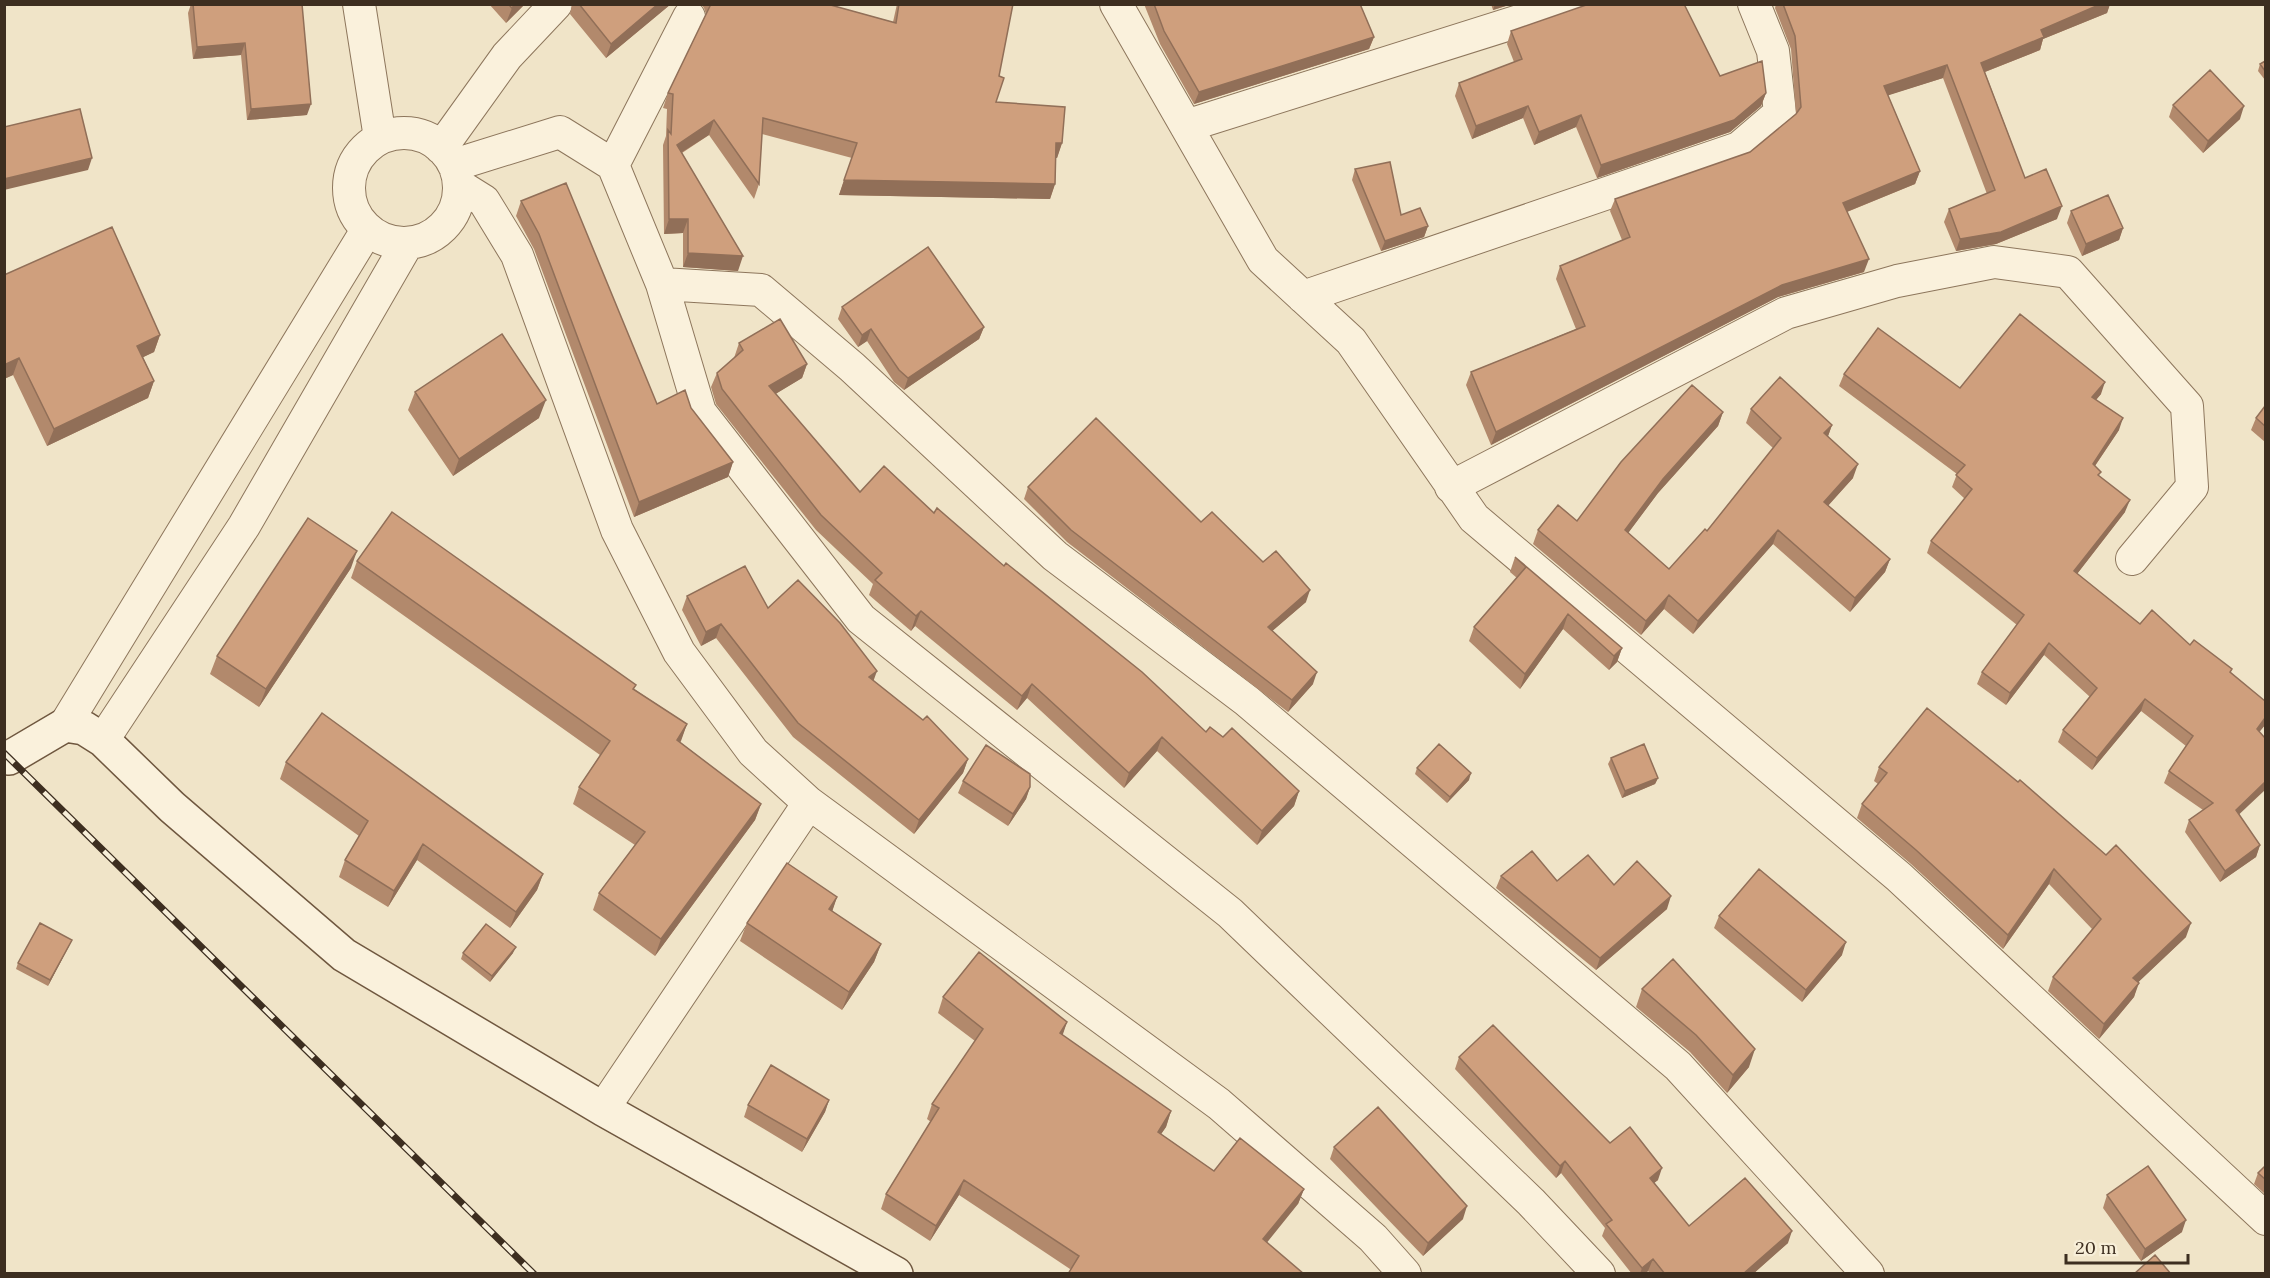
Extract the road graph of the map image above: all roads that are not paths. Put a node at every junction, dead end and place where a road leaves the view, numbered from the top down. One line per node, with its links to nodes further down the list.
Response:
1 (359, 4): 8 (street)
2 (556, 4): 10 (street)
3 (1116, 4): 7 (street)
4 (1573, 4): 7 (street)
5 (1754, 4): 14 (street)
6 (689, 17): 9 (street)
7 (1186, 126): 14 (street)
8 (380, 138): 10 (street); 11 (street)
9 (613, 165): 10 (street); 13 (street)
10 (452, 166): 12 (street); 20 (street)
11 (367, 230): 12 (street); 17 (street)
12 (407, 244): 18 (street)
13 (662, 284): 25 (street); 26 (street)
14 (1303, 297): 15 (street)
15 (1452, 487): 16 (street); 22 (street)
16 (2132, 559)
17 (65, 725): 18 (main road); 19 (main road)
18 (102, 740): 21 (main road)
19 (4, 757)
20 (809, 802): 21 (street); 24 (street)
21 (603, 1109): 23 (main road)
22 (2265, 1219)
23 (896, 1274)
24 (1405, 1274)
25 (1599, 1274)
26 (1868, 1274)

